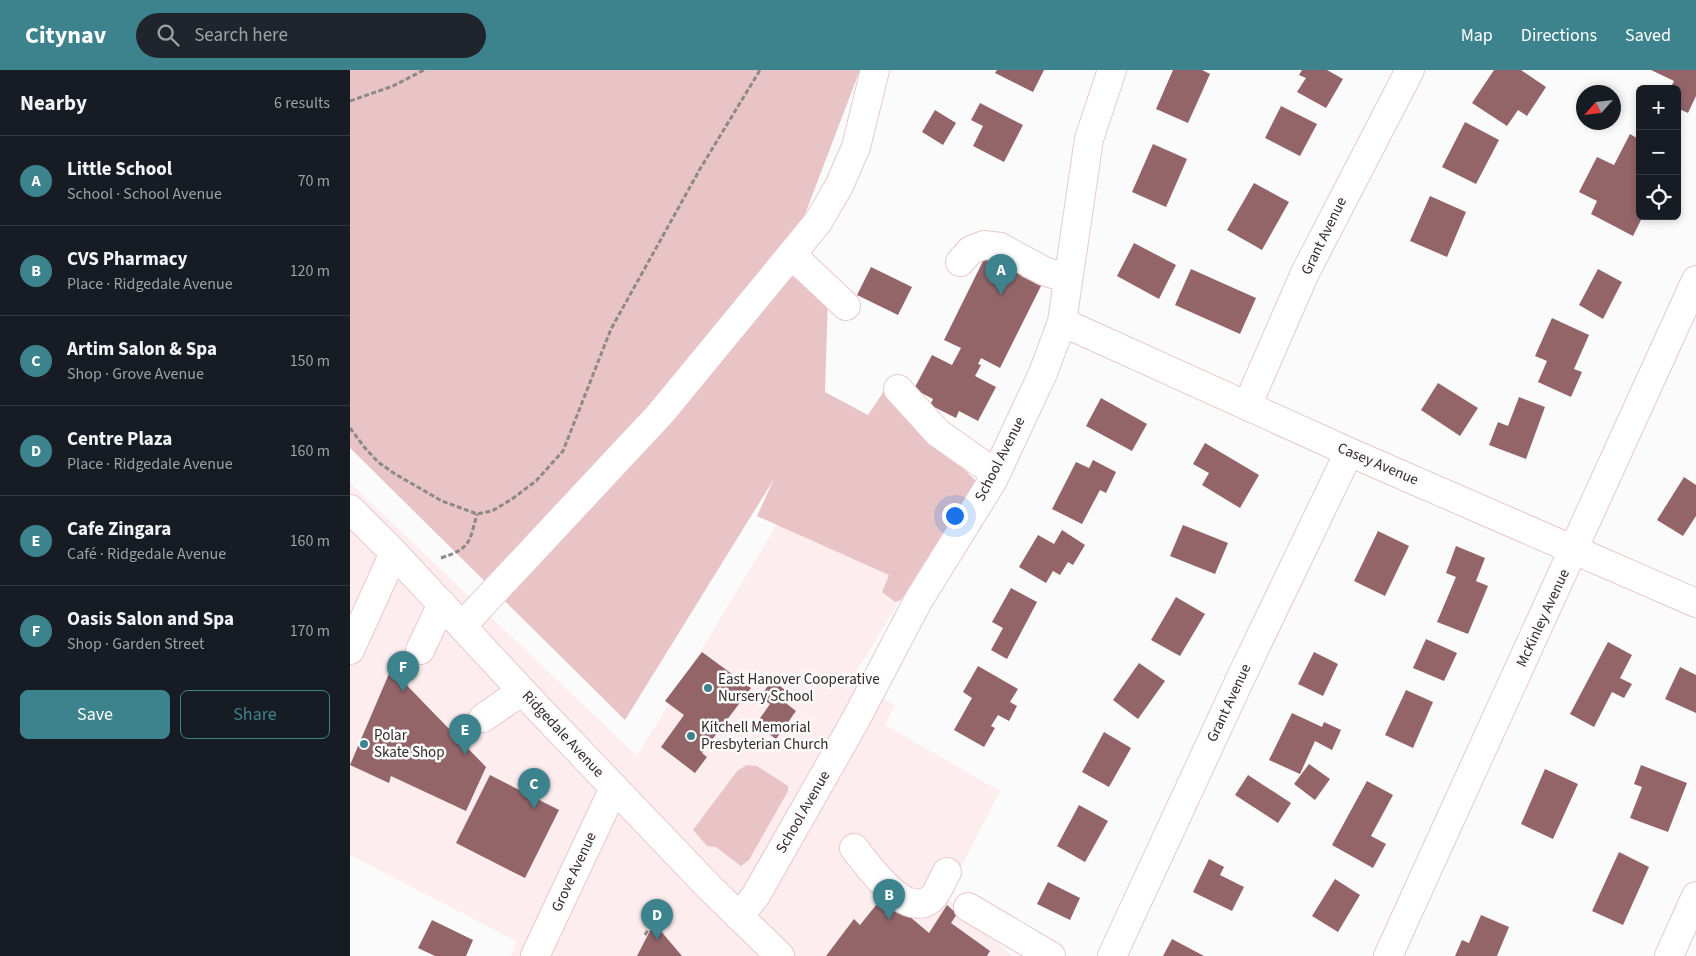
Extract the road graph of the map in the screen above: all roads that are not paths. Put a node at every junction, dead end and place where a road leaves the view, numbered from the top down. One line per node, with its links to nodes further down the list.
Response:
1 (875, 70): 4 (street)
2 (1112, 70): 6 (street, School Avenue)
3 (1410, 70): 11 (street, Grant Avenue)
4 (792, 255): 8 (street); 19 (street)
5 (960, 262): 6 (street)
6 (1068, 279): 9 (street, School Avenue)
7 (1696, 280): 15 (street, McKinley Avenue)
8 (846, 306)
9 (1062, 322): 11 (street, Casey Avenue); 13 (street, School Avenue)
10 (898, 389): 13 (street)
11 (1247, 406): 12 (street, Casey Avenue)
12 (1349, 452): 15 (street, Casey Avenue); 33 (street, Grant Avenue)
13 (996, 473): 29 (street, School Avenue)
14 (350, 509): 16 (street, Ridgedale Avenue)
15 (1574, 549): 18 (street, Casey Avenue); 34 (street, McKinley Avenue)
16 (394, 552): 17 (street, Ridgedale Avenue); 20 (street)
17 (442, 604): 19 (street, Ridgedale Avenue); 21 (street)
18 (1696, 604)
19 (462, 626): 22 (street, Ridgedale Avenue)
20 (350, 650)
21 (420, 650)
22 (522, 691): 23 (street); 24 (street, Ridgedale Avenue)
23 (483, 718)
24 (614, 788): 29 (street, Ridgedale Avenue); 30 (street, Grove Avenue)
25 (854, 848): 26 (street)
26 (947, 872)
27 (1696, 896): 35 (street)
28 (968, 907): 32 (street)
29 (739, 918): 31 (street, Ridgedale Avenue)
30 (535, 956)
31 (780, 956)
32 (1051, 956)
33 (1112, 956)
34 (1388, 956)
35 (1669, 956)

